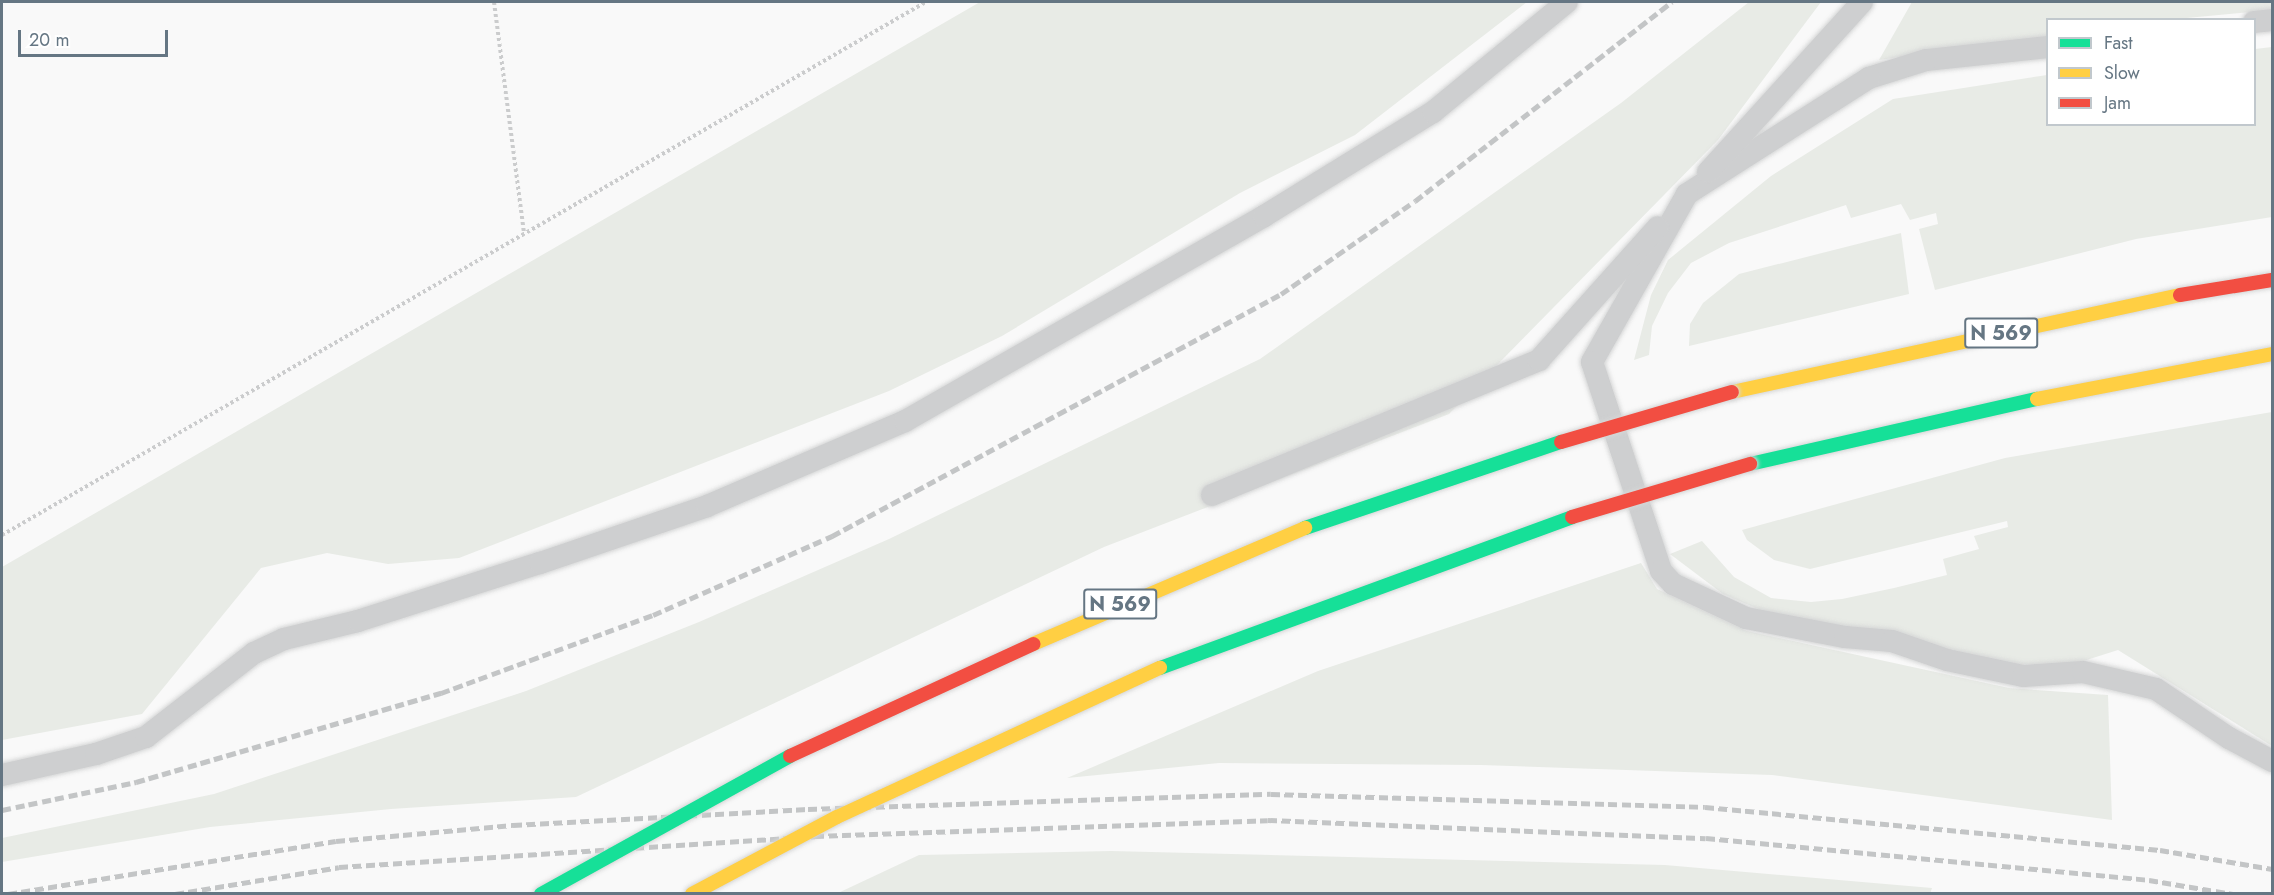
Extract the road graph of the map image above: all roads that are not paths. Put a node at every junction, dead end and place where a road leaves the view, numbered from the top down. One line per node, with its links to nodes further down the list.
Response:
1 (1567, 2): 11 (lane)
2 (1862, 2): 6 (lane)
3 (2272, 20): 4 (lane)
4 (2256, 22)
5 (2046, 46): 6 (lane)
6 (1687, 194): 9 (lane); 10 (lane)
7 (2272, 280): 12 (highway, N 569, bridge)
8 (2272, 354): 13 (highway, bridge)
9 (1212, 495)
10 (2272, 761)
11 (2, 775)
12 (542, 894)
13 (692, 894)

